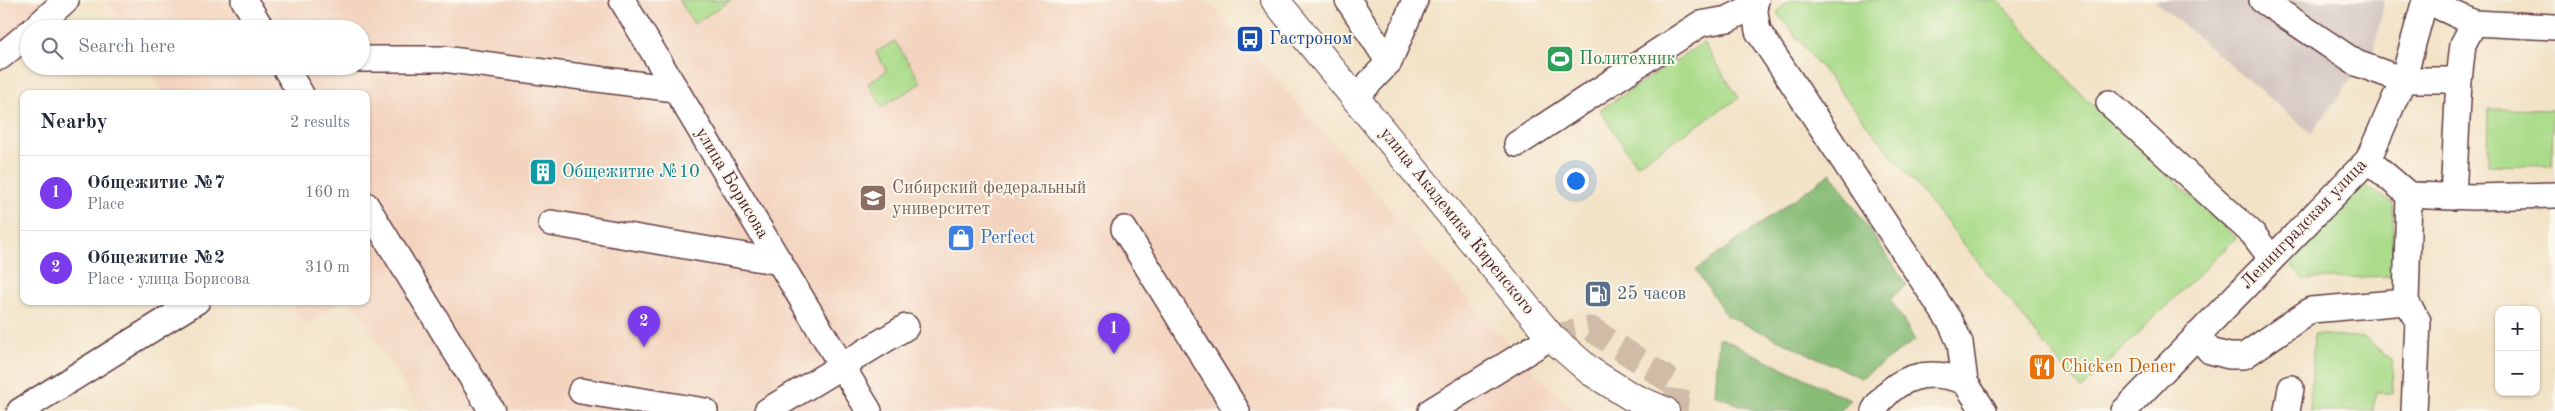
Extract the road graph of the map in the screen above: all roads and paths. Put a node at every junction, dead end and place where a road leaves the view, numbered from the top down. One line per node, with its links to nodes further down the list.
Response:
1 (66, 0): 10 (street)
2 (244, 0): 11 (street)
3 (622, 0): 21 (street, улица Борисова)
4 (1275, 0): 23 (main road, улица Академика Киренского)
5 (1348, 0): 17 (street)
6 (1416, 0): 17 (street)
7 (2262, 0): 19 (street)
8 (2425, 0): 12 (street); 19 (street, Ленинградская улица)
9 (1755, 3): 25 (street); 41 (street)
10 (44, 20)
11 (256, 20)
12 (2474, 23): 13 (street); 20 (street)
13 (2555, 27)
14 (20, 40): 15 (street)
15 (0, 57)
16 (370, 59): 21 (street)
17 (1400, 62): 23 (street)
18 (289, 75): 22 (street)
19 (2403, 80): 20 (street); 26 (street, Ленинградская улица)
20 (2459, 80): 29 (street)
21 (675, 89): 34 (street, улица Борисова)
22 (299, 90)
23 (1355, 98): 39 (main road, улица Академика Киренского)
24 (2109, 103): 33 (street)
25 (1517, 144)
26 (2368, 160): 27 (street); 33 (street, Ленинградская улица)
27 (2409, 194): 29 (street); 35 (street)
28 (2555, 195): 29 (street)
29 (2453, 197)
30 (370, 212): 44 (street)
31 (550, 223): 34 (street)
32 (1124, 230): 48 (street)
33 (2271, 258): 38 (street, Ленинградская улица)
34 (780, 262): 40 (street, улица Борисова)
35 (2406, 302): 38 (street); 54 (street)
36 (191, 305): 43 (street)
37 (906, 328): 40 (street)
38 (2197, 336): 53 (street, Ленинградская улица)
39 (1552, 337): 49 (street); 50 (main road, улица Академика Киренского)
40 (842, 367): 46 (street); 47 (street, улица Борисова)
41 (1965, 382): 51 (street); 52 (street)
42 (581, 391): 45 (street)
43 (20, 411)
44 (492, 411)
45 (705, 411)
46 (767, 411)
47 (868, 411)
48 (1237, 411)
49 (1431, 411)
50 (1665, 411)
51 (1874, 411)
52 (1984, 411)
53 (2124, 411)
54 (2414, 411)

